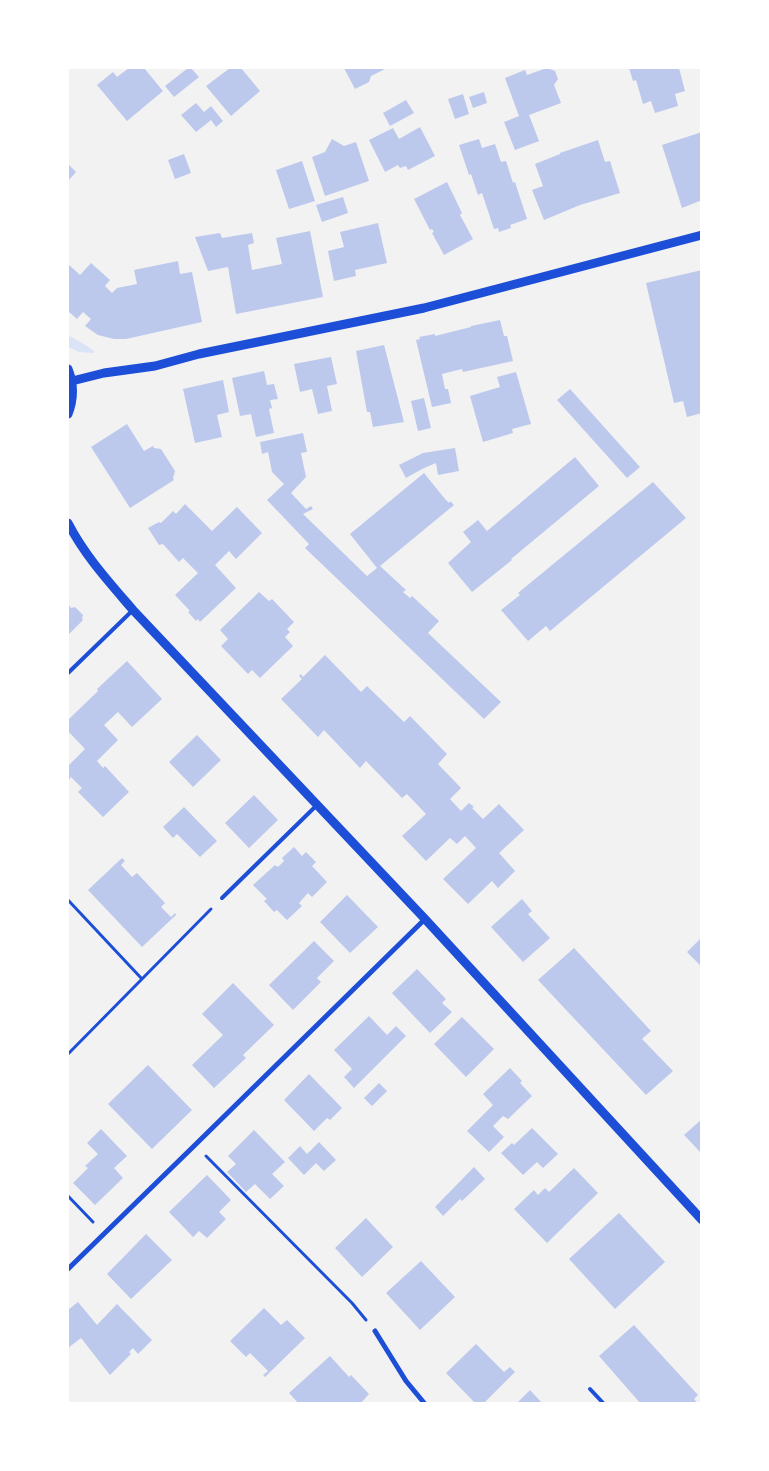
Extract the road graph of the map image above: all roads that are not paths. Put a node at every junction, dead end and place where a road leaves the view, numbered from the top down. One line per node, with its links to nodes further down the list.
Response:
1 (702, 235): 3 (street)
2 (68, 370): 3 (street)
3 (72, 381): 4 (street)
4 (68, 414)
5 (68, 523): 6 (street)
6 (133, 610): 7 (lane); 8 (street)
7 (68, 673)
8 (317, 804): 9 (lane); 10 (street)
9 (222, 898)
10 (425, 919): 11 (street); 12 (street)
11 (702, 1220)
12 (68, 1269)
13 (375, 1331): 15 (street)
14 (590, 1389): 16 (lane)
15 (425, 1404)
16 (604, 1404)

